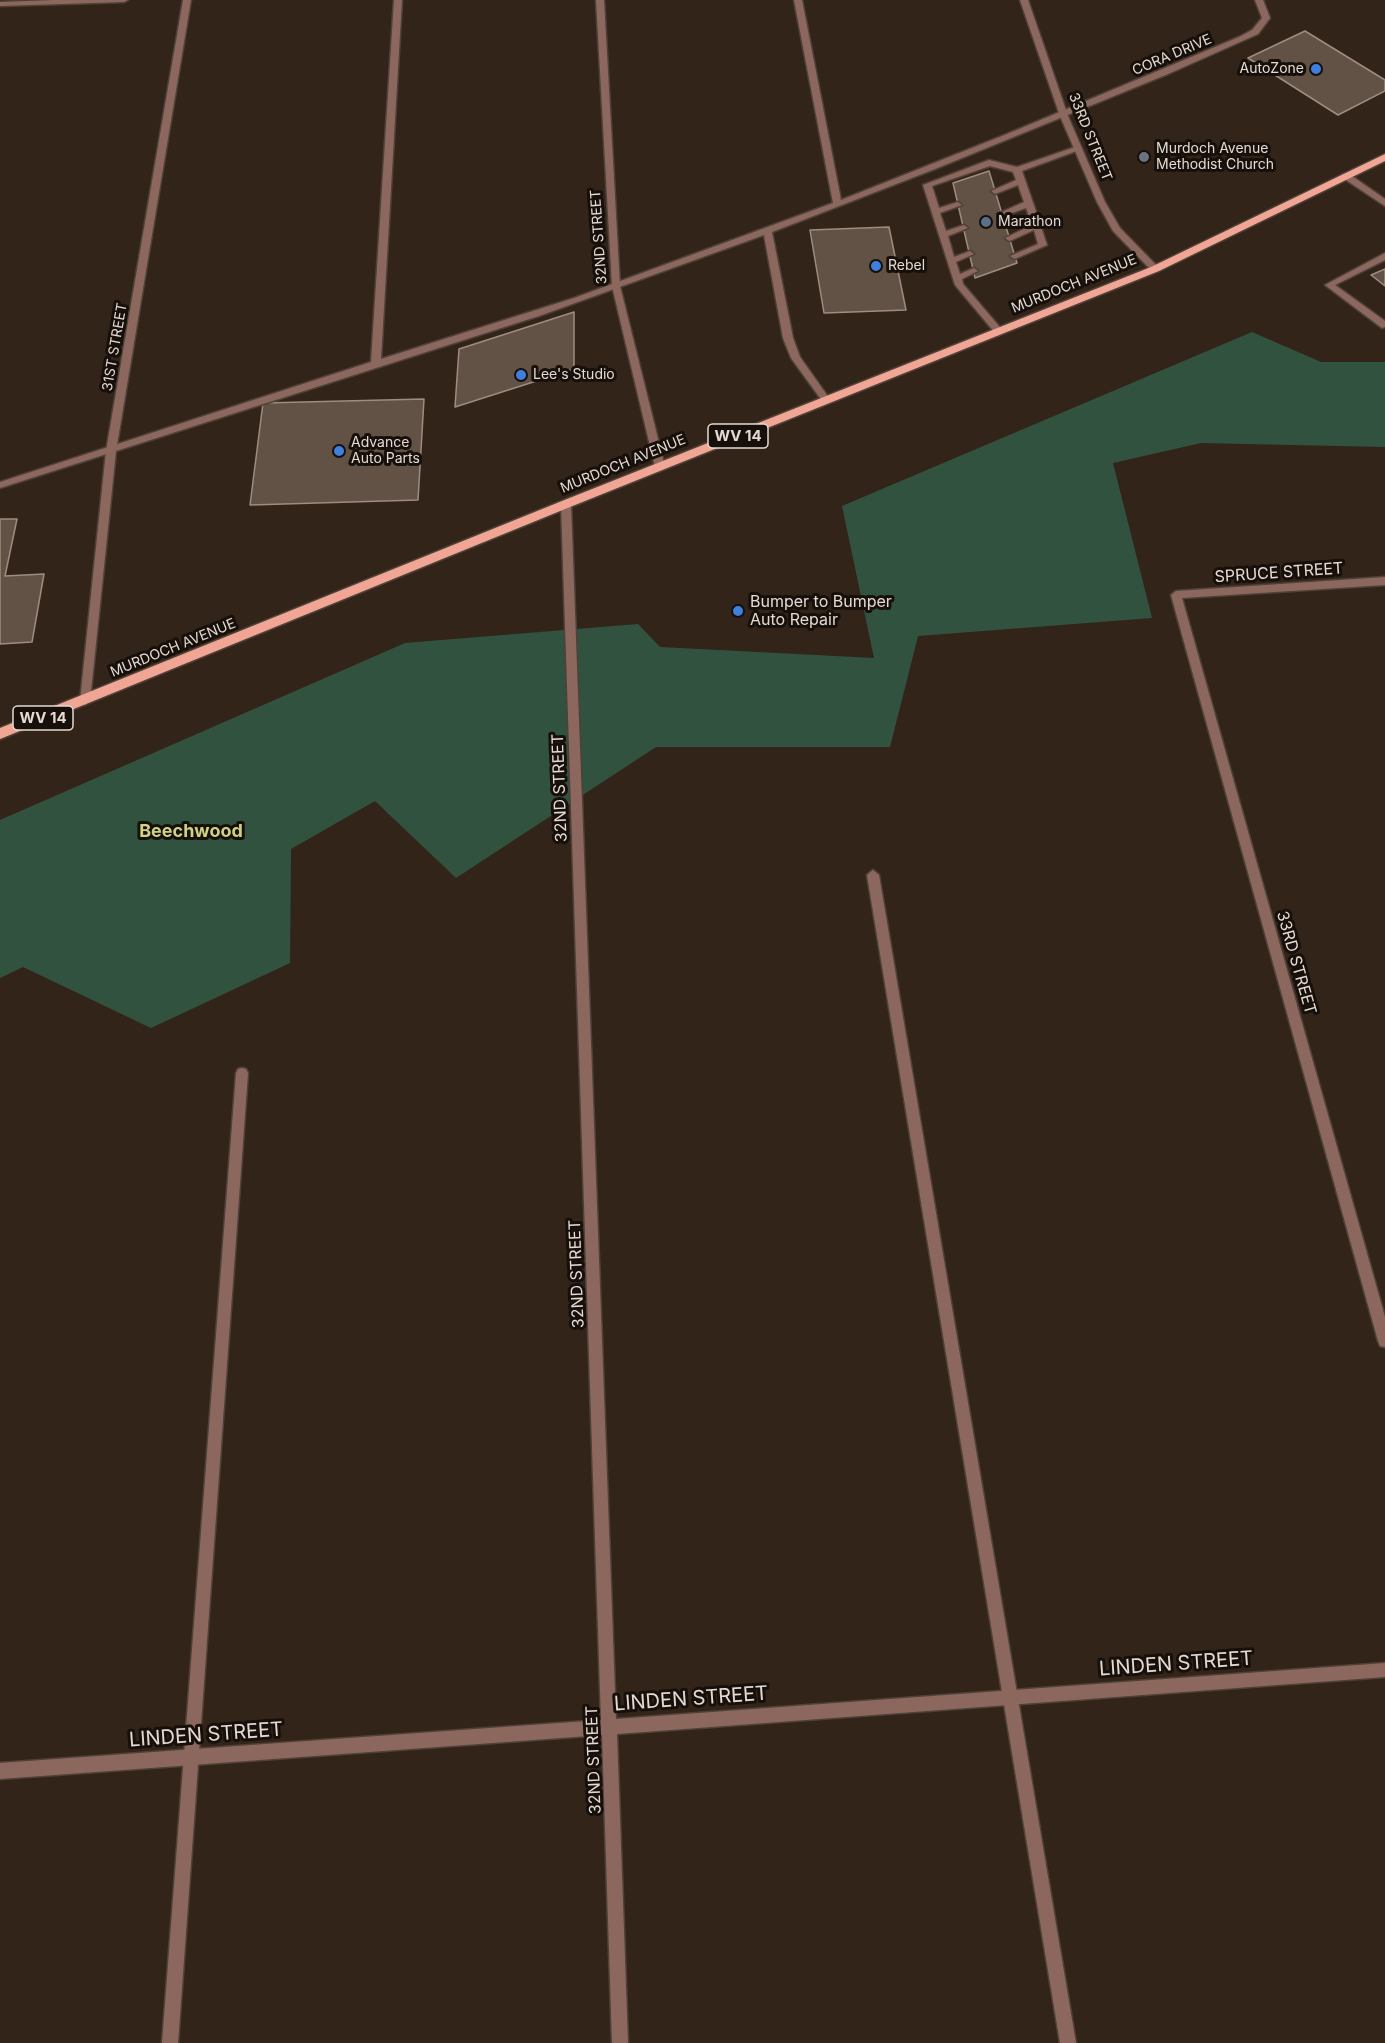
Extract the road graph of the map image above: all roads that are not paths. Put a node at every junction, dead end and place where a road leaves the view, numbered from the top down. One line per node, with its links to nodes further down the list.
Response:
1 (124, 0): 8 (street)
2 (188, 0): 41 (street, 31ST STREET)
3 (398, 0): 39 (street)
4 (600, 0): 36 (street, 32ND STREET)
5 (798, 0): 16 (street)
6 (1024, 0): 9 (street, 33RD STREET)
7 (1259, 0): 9 (street, CORA DRIVE)
8 (0, 4)
9 (1064, 116): 10 (street, 33RD STREET); 16 (street)
10 (1078, 149): 12 (street); 33 (street, 33RD STREET)
11 (1385, 157): 13 (main road, MURDOCH AVENUE / WV 14)
12 (1017, 170): 14 (street); 20 (street)
13 (1346, 176): 18 (street); 33 (main road, MURDOCH AVENUE / WV 14)
14 (1022, 181): 15 (street); 17 (street)
15 (995, 191)
16 (837, 203): 24 (street)
17 (1029, 203): 21 (street); 22 (street)
18 (1385, 203)
19 (958, 205): 20 (street)
20 (936, 212): 25 (street)
21 (1001, 214)
22 (1038, 225): 26 (street); 28 (street)
23 (964, 228): 25 (street)
24 (767, 230): 36 (street); 40 (street)
25 (943, 235): 30 (street)
26 (1009, 238)
27 (970, 254): 30 (street)
28 (1014, 256)
29 (1385, 256): 31 (street)
30 (951, 261): 35 (street)
31 (1375, 261): 32 (street); 37 (street)
32 (1385, 267)
33 (1155, 269): 38 (main road, MURDOCH AVENUE / WV 14)
34 (974, 271): 35 (street)
35 (957, 278): 38 (street)
36 (616, 286): 39 (street); 42 (street, 32ND STREET)
37 (1385, 324)
38 (999, 332): 40 (main road, MURDOCH AVENUE / WV 14)
39 (376, 363): 41 (street)
40 (826, 400): 42 (main road, MURDOCH AVENUE / WV 14)
41 (111, 451): 43 (street); 47 (street, 31ST STREET)
42 (660, 467): 44 (main road, MURDOCH AVENUE / WV 14)
43 (0, 485)
44 (566, 504): 47 (main road, MURDOCH AVENUE / WV 14); 54 (street, 32ND STREET)
45 (1385, 581): 46 (street, SPRUCE STREET)
46 (1176, 595): 51 (street, 33RD STREET)
47 (86, 701): 48 (main road, MURDOCH AVENUE / WV 14)
48 (0, 734)
49 (873, 875): 53 (street)
50 (242, 1073): 55 (street)
51 (1385, 1341)
52 (1385, 1670): 53 (street, LINDEN STREET)
53 (1011, 1697): 54 (street, LINDEN STREET); 59 (street)
54 (609, 1726): 55 (street, LINDEN STREET); 58 (street, 32ND STREET)
55 (191, 1757): 56 (street, LINDEN STREET); 57 (street)
56 (0, 1771)
57 (170, 2043)
58 (621, 2043)
59 (1068, 2043)

